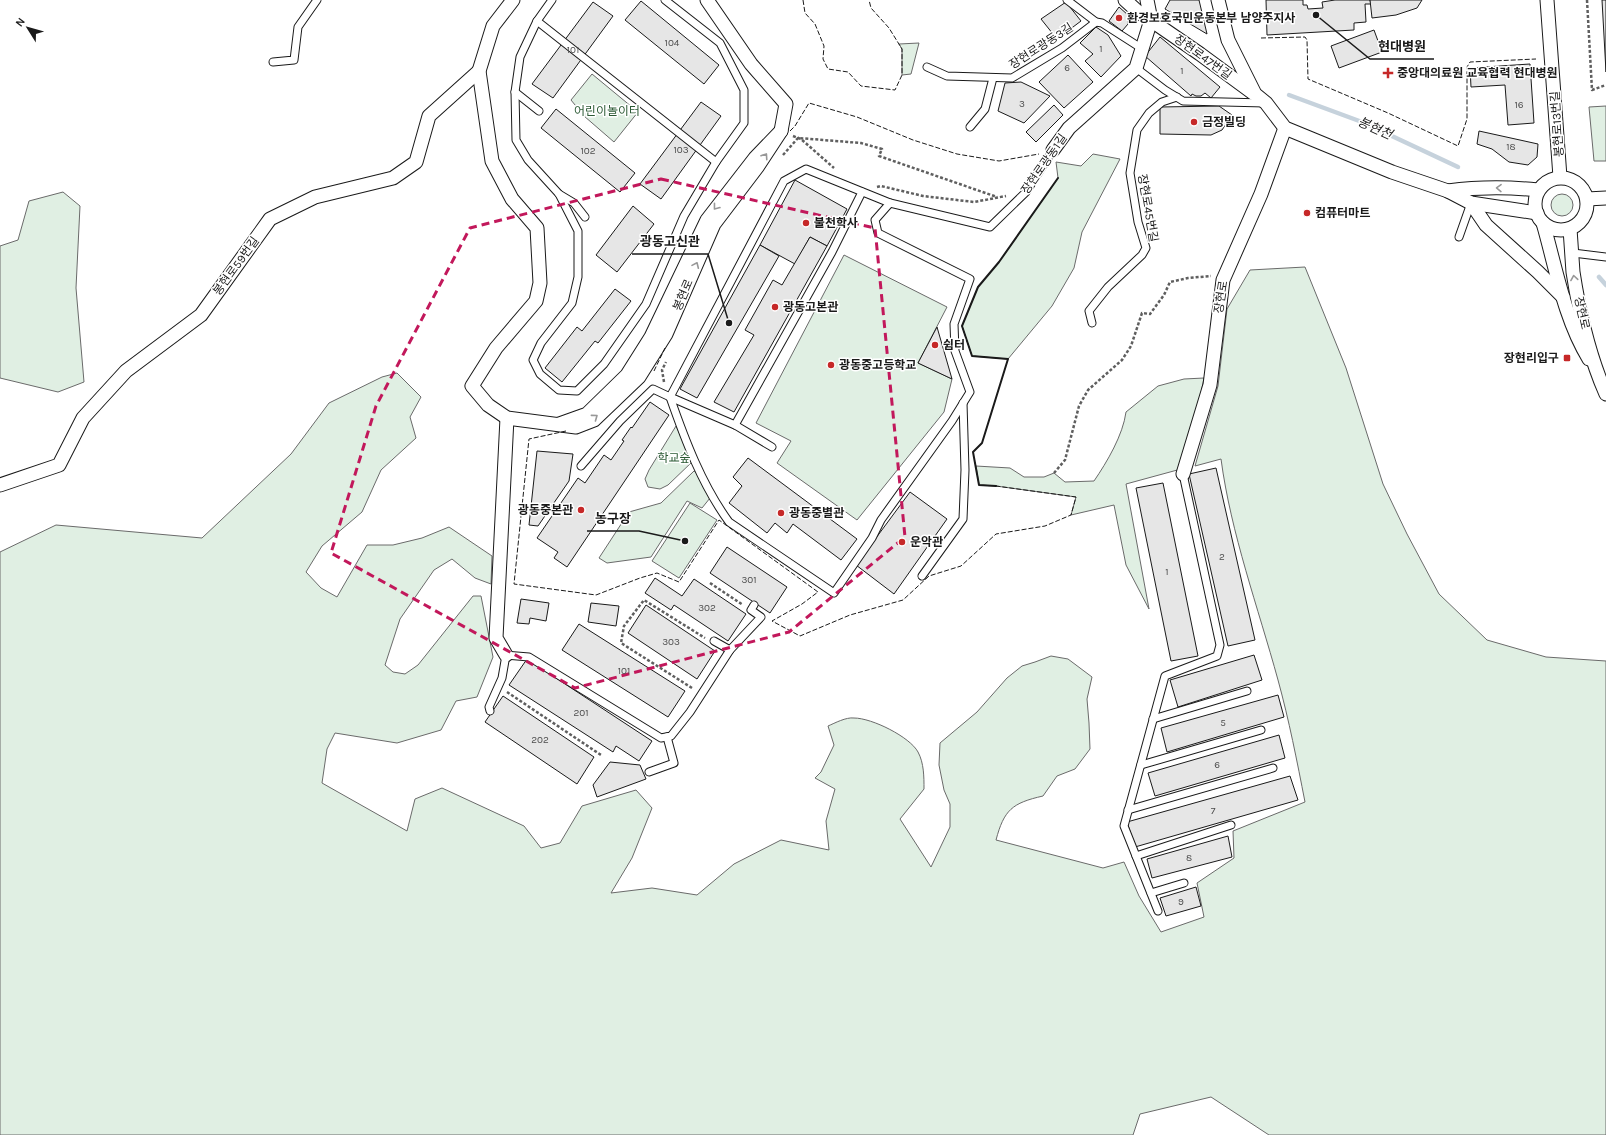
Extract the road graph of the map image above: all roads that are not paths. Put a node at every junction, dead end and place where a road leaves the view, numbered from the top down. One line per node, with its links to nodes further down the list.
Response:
1 (317, 0): 15 (lane)
2 (512, 0): 18 (street, 봉현로59번길)
3 (552, 0): 12 (lane)
4 (665, 0): 28 (lane)
5 (708, 0): 51 (street, 봉현로)
6 (1067, 0): 13 (lane)
7 (1125, 0): 11 (street, 장현로47번길)
8 (1147, 0): 11 (street)
9 (1218, 0): 21 (street)
10 (1547, 0): 29 (street, 봉현로13번길)
11 (1151, 20): 14 (street); 21 (street, 장현로47번길)
12 (537, 21): 20 (lane); 28 (lane)
13 (1096, 22): 14 (lane); 19 (lane, 장현로광동3길)
14 (1141, 48): 17 (street)
15 (273, 62)
16 (927, 67): 19 (lane, 장현로광동3길)
17 (1136, 68): 22 (lane); 27 (street, 장현로광동1길)
18 (478, 71): 50 (street, 봉현로59번길); 56 (street, 봉현로59번길)
19 (993, 78): 25 (lane)
20 (515, 92): 24 (lane); 33 (lane)
21 (1255, 94): 23 (street)
22 (1177, 97): 23 (lane); 45 (lane, 장현로45번길)
23 (1266, 103): 26 (street)
24 (539, 111)
25 (970, 127)
26 (1285, 128): 31 (street); 55 (street, 장현로)
27 (1053, 150): 36 (lane, 장현로광동1길)
28 (716, 162): 33 (lane)
29 (1560, 177): 30 (street); 35 (street)
30 (1538, 190): 31 (street, one-way to 31); 39 (street)
31 (1448, 191): 37 (street)
32 (862, 192): 36 (lane); 48 (lane); 52 (lane)
33 (559, 194): 38 (lane)
34 (1606, 198): 35 (street)
35 (1587, 199): 40 (street)
36 (890, 203): 49 (lane)
37 (1471, 203): 39 (street); 41 (lane); 44 (street, 장현로)
38 (585, 217)
39 (1540, 218): 40 (street); 44 (street)
40 (1570, 229): 42 (street, 장현로)
41 (1459, 237)
42 (1573, 253): 43 (lane); 46 (street, 장현로, one-way to 42)
43 (1606, 257)
44 (1564, 298): 46 (street)
45 (1092, 323)
46 (1596, 371): 47 (street, 장현로)
47 (1606, 394)
48 (668, 396): 49 (lane); 52 (lane); 54 (lane)
49 (963, 403): 57 (lane)
50 (488, 404): 51 (street, 봉현로)
51 (507, 418): 61 (street)
52 (735, 425): 53 (lane)
53 (772, 447)
54 (581, 466)
55 (1183, 474): 64 (lane)
56 (0, 485)
57 (922, 576)
58 (744, 605): 60 (lane)
59 (714, 641): 60 (lane)
60 (730, 650): 66 (lane)
61 (506, 655): 63 (lane); 66 (lane)
62 (1248, 691): 64 (lane)
63 (490, 711)
64 (1153, 719): 67 (lane)
65 (1261, 730): 67 (lane)
66 (667, 737): 69 (lane)
67 (1141, 765): 70 (lane)
68 (1273, 768): 70 (lane)
69 (649, 772)
70 (1128, 810): 72 (lane)
71 (1231, 825): 72 (lane)
72 (1136, 856): 74 (lane)
73 (1184, 883): 74 (lane)
74 (1151, 892): 75 (lane)
75 (1158, 912)

